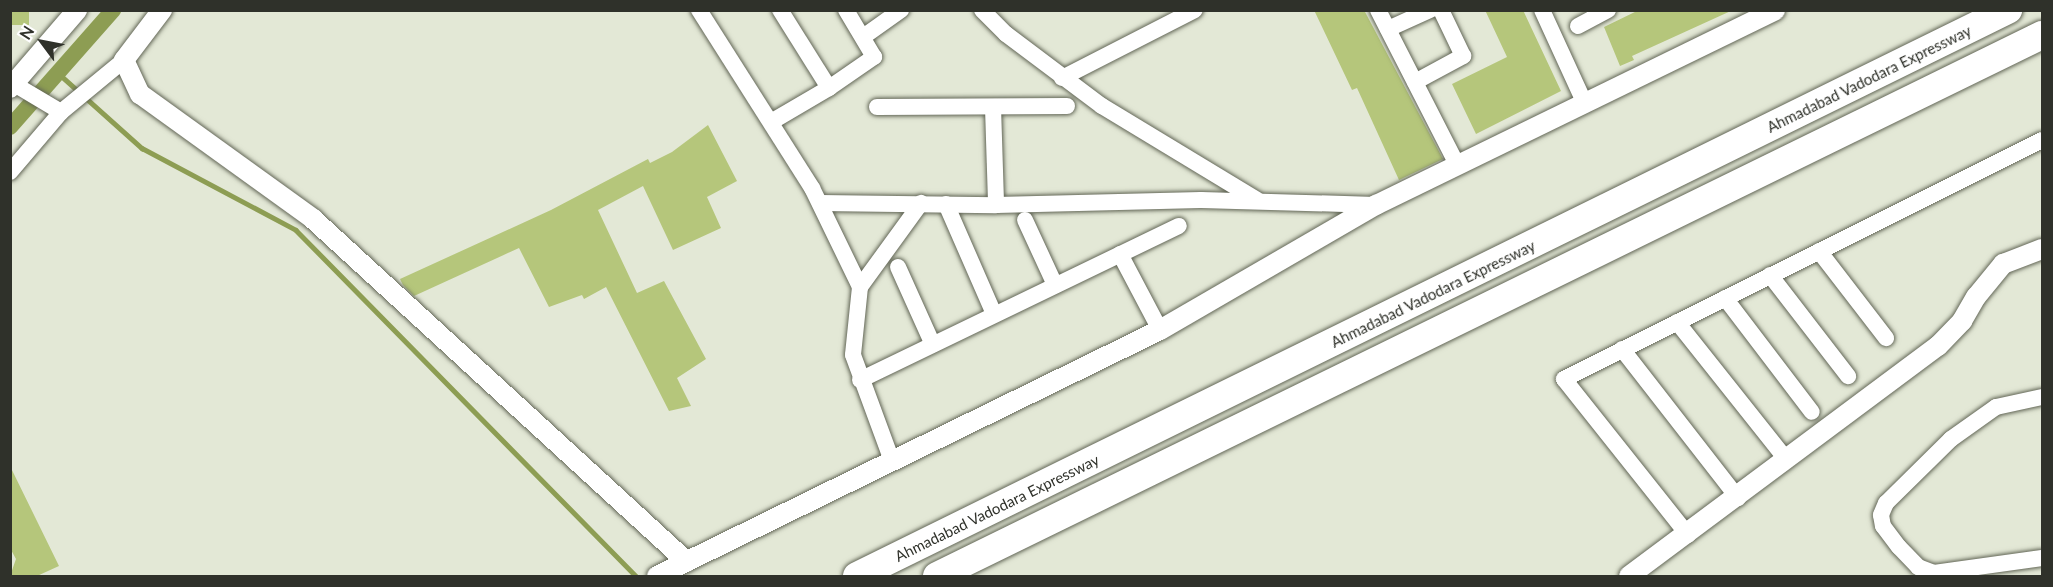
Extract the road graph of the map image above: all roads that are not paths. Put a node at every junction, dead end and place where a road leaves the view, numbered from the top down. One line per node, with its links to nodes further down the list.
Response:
1 (77, 10): 23 (street)
2 (162, 10): 20 (street)
3 (699, 10): 30 (street)
4 (780, 10): 24 (street)
5 (846, 10): 19 (street)
6 (901, 10): 19 (street)
7 (982, 10): 21 (street)
8 (1195, 10): 21 (street)
9 (1378, 10): 17 (street)
10 (1430, 10): 17 (street)
11 (1441, 10): 22 (street)
12 (1542, 10): 25 (street)
13 (1608, 10): 16 (street)
14 (1775, 10): 25 (street)
15 (2008, 10): 67 (highway, Ahmadabad Vadodara Expressway)
16 (1578, 26)
17 (1388, 29): 22 (street)
18 (2043, 35): 68 (highway)
19 (863, 37): 24 (street)
20 (124, 60): 29 (street); 65 (street)
21 (1062, 78): 34 (street)
22 (1415, 82): 32 (street)
23 (12, 86): 29 (street)
24 (829, 88): 30 (street)
25 (1585, 104): 32 (street)
26 (1067, 106): 28 (street)
27 (877, 107): 28 (street)
28 (993, 107): 38 (street)
29 (60, 112): 33 (street)
30 (771, 122): 35 (street)
31 (2043, 140): 43 (street)
32 (1458, 166): 39 (street)
33 (10, 172)
34 (1258, 200): 38 (street); 39 (street)
35 (820, 203): 36 (street); 48 (street)
36 (921, 203): 37 (street); 48 (street)
37 (946, 204): 38 (street); 50 (street)
38 (996, 205)
39 (1376, 205): 52 (street)
40 (1025, 220): 47 (street)
41 (1179, 226): 44 (street)
42 (2043, 249): 60 (street)
43 (1819, 251): 46 (street); 53 (street)
44 (1120, 254): 47 (street); 52 (street)
45 (898, 267): 54 (street)
46 (1770, 275): 49 (street); 56 (street)
47 (1055, 285): 50 (street)
48 (860, 287): 57 (street)
49 (1725, 298): 51 (street); 59 (street)
50 (994, 314): 54 (street)
51 (1677, 322): 55 (street); 60 (street)
52 (1160, 330): 61 (street)
53 (1886, 338)
54 (933, 345): 57 (street)
55 (1622, 349): 62 (street); 63 (street)
56 (1848, 376)
57 (860, 380): 61 (street)
58 (2043, 397): 64 (street)
59 (1812, 412)
60 (1786, 459): 62 (street)
61 (892, 461): 65 (street)
62 (1738, 498): 63 (street)
63 (1688, 535): 69 (street)
64 (2043, 558)
65 (687, 562): 66 (street)
66 (657, 576)
67 (857, 576)
68 (937, 576)
69 (1629, 576)

